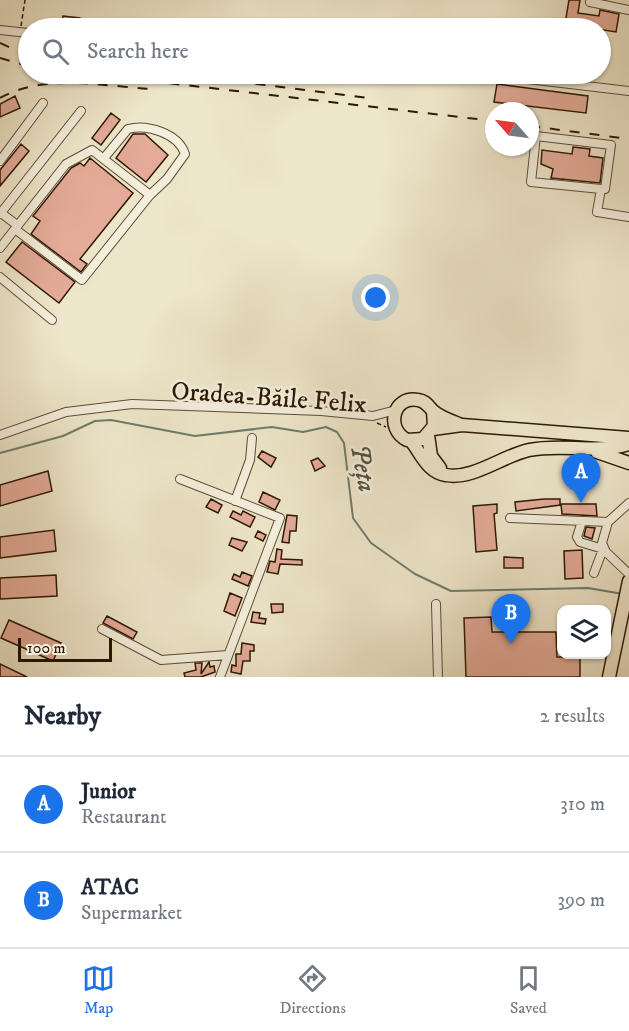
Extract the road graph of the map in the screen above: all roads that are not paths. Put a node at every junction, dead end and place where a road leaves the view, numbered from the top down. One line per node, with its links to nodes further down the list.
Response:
1 (590, 2): 2 (street)
2 (629, 10)
3 (0, 30): 4 (street)
4 (18, 32)
5 (569, 84): 6 (street)
6 (629, 91)
7 (43, 103): 10 (street)
8 (81, 111): 13 (street)
9 (105, 158): 12 (street); 12 (street); 16 (street)
10 (0, 161)
11 (601, 189): 11 (street); 15 (street)
12 (150, 195): 16 (street)
13 (3, 203): 14 (street)
14 (1, 214): 16 (street)
15 (629, 217)
16 (16, 227): 17 (street)
17 (0, 248)
18 (0, 277): 19 (street)
19 (52, 320)
20 (396, 410): 21 (highway); 22 (street); 24 (highway)
21 (433, 411): 23 (highway); 25 (highway)
22 (372, 419): 24 (street); 26 (street)
23 (462, 425): 25 (highway); 28 (highway)
24 (393, 429): 29 (highway)
25 (431, 432): 29 (highway); 33 (highway)
26 (0, 435)
27 (252, 438): 35 (street)
28 (629, 438)
29 (411, 441): 33 (highway)
30 (629, 444): 31 (highway)
31 (579, 447): 32 (highway); 33 (highway)
32 (629, 463)
33 (458, 475)
34 (180, 479): 35 (street)
35 (235, 501): 46 (street)
36 (629, 503): 39 (street)
37 (510, 518): 38 (street)
38 (582, 521): 39 (street); 40 (street)
39 (608, 522): 40 (street)
40 (603, 549): 41 (street); 42 (street)
41 (594, 573)
42 (629, 580): 49 (highway)
43 (436, 604): 48 (street)
44 (629, 616): 50 (highway)
45 (102, 629): 46 (street)
46 (228, 655): 47 (street)
47 (220, 677)
48 (438, 677)
49 (609, 677)
50 (616, 677)

